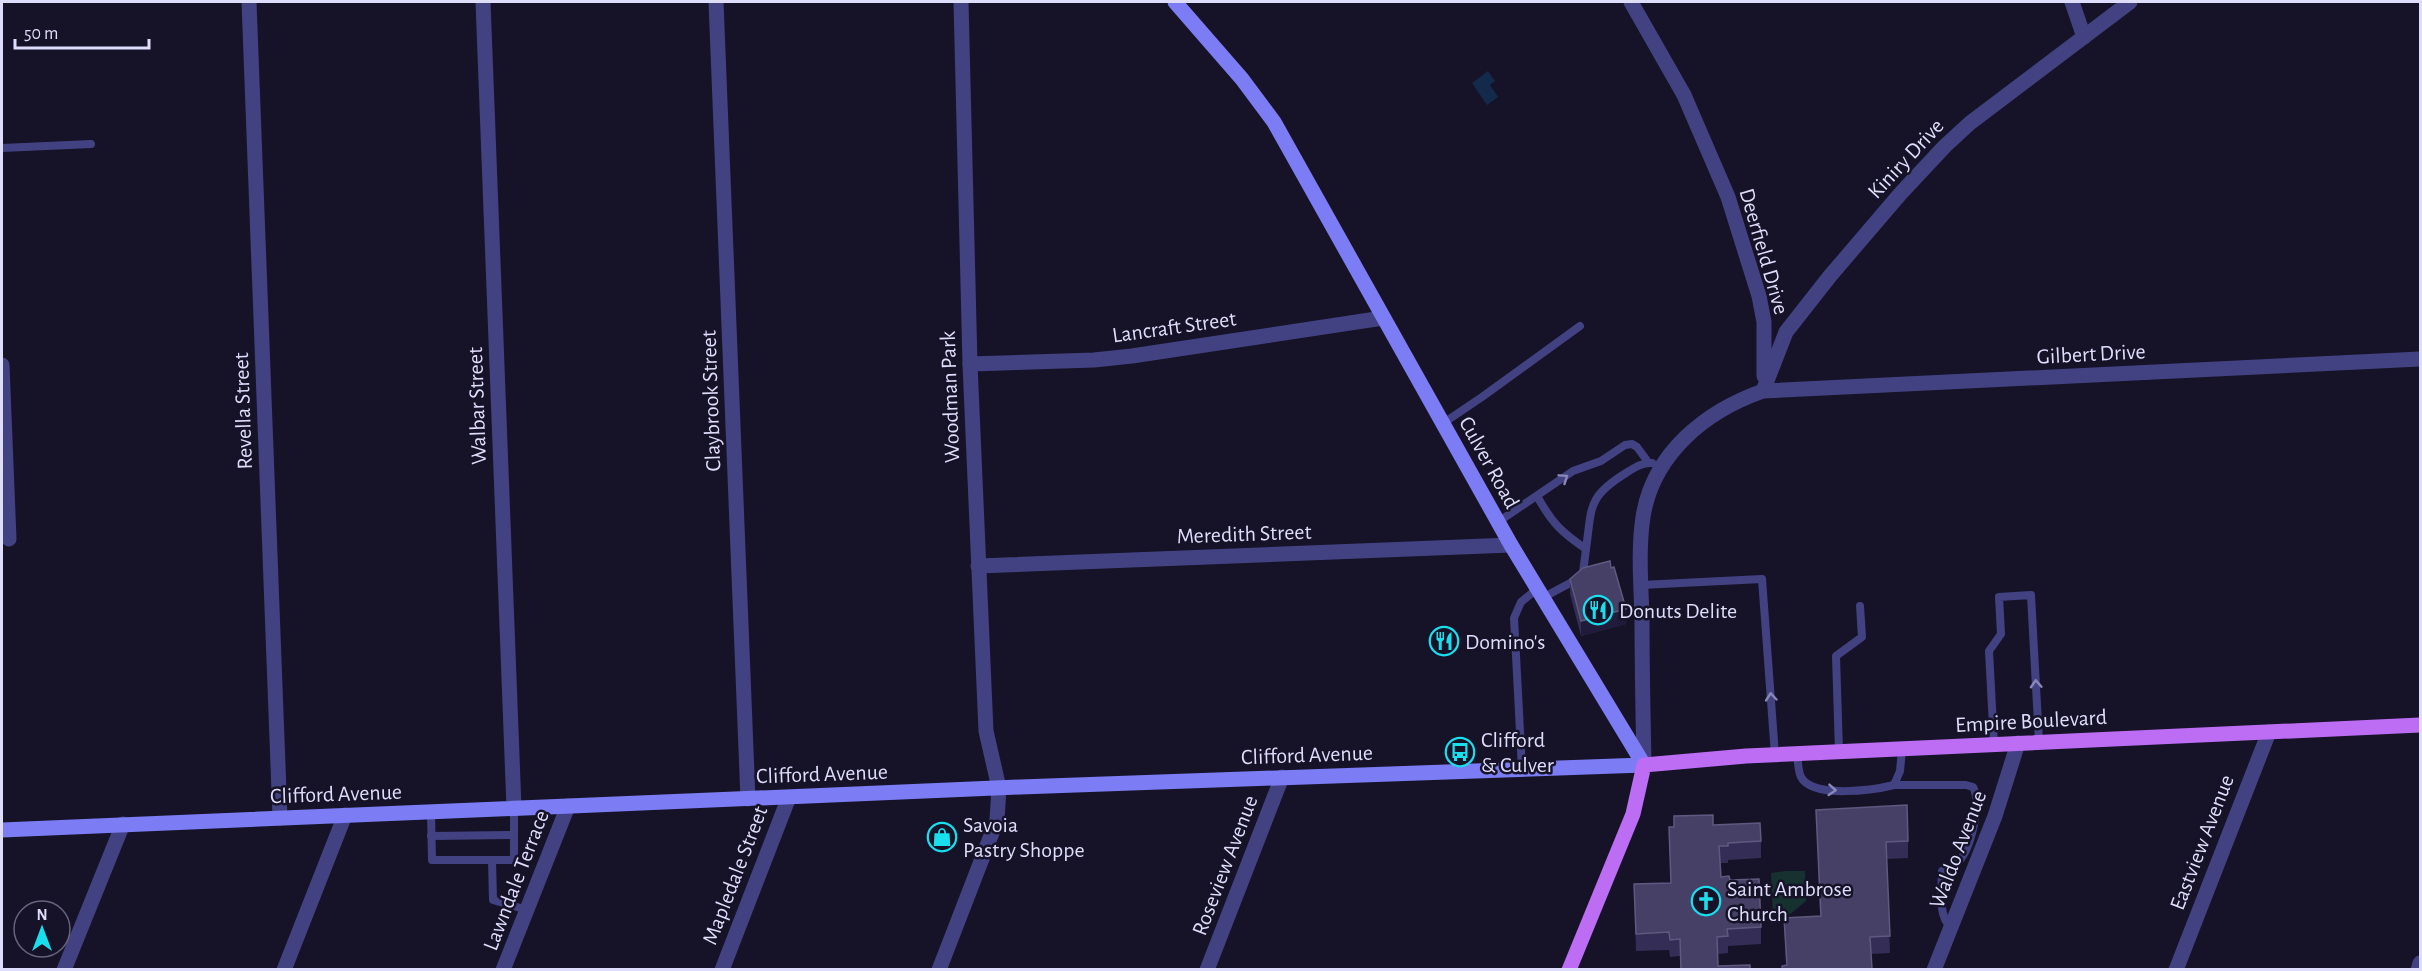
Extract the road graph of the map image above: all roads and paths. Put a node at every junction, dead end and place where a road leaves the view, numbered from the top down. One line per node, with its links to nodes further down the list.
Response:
1 (249, 2): 52 (street, Revella Street)
2 (483, 2): 47 (street, Walbar Street)
3 (716, 2): 45 (street, Claybrook Street)
4 (961, 2): 15 (street, Woodman Park)
5 (1175, 2): 12 (main road, Culver Road)
6 (1631, 2): 17 (street, Deerfield Drive)
7 (2072, 2): 9 (street)
8 (2130, 2): 9 (street, Kiniry Drive)
9 (2084, 37): 17 (street, Kiniry Drive)
10 (91, 144): 11 (lane)
11 (2, 148)
12 (1383, 318): 15 (street, Lancraft Street); 18 (main road, Culver Road)
13 (1580, 326): 18 (lane)
14 (2421, 359): 17 (street, Gilbert Drive)
15 (970, 364): 26 (street, Woodman Park)
16 (2, 365): 23 (street)
17 (1763, 391): 20 (street)
18 (1442, 424): 22 (main road, Culver Road)
19 (1648, 462): 20 (lane); 21 (lane, one-way to 19); 25 (lane)
20 (1665, 464): 27 (street)
21 (1537, 496): 22 (lane); 25 (lane)
22 (1498, 522): 24 (main road, Culver Road)
23 (9, 539)
24 (1511, 545): 26 (street, Meredith Street); 28 (main road, Culver Road)
25 (1586, 549): 28 (lane)
26 (978, 566): 43 (street, Woodman Park)
27 (1641, 585): 38 (lane, one-way to 27); 39 (street)
28 (1540, 593): 39 (main road, Culver Road); 40 (lane)
29 (1860, 606): 36 (lane)
30 (2421, 725): 31 (main road, Empire Boulevard)
31 (2268, 732): 32 (main road, Empire Boulevard); 69 (street, Eastview Avenue)
32 (2039, 742): 33 (main road, Empire Boulevard); 34 (lane, one-way to 34)
33 (2018, 743): 34 (main road, Empire Boulevard); 50 (street, Waldo Avenue)
34 (1994, 744): 35 (main road, Empire Boulevard)
35 (1902, 749): 36 (main road, Empire Boulevard); 42 (lane)
36 (1839, 752): 37 (main road, Empire Boulevard)
37 (1797, 754): 38 (main road, Empire Boulevard); 42 (lane, one-way to 42)
38 (1775, 755): 39 (main road, Empire Boulevard)
39 (1644, 765): 40 (main road, Clifford Avenue); 67 (main road)
40 (1522, 769): 41 (main road, Clifford Avenue)
41 (1282, 777): 43 (main road, Clifford Avenue); 66 (street, Roseview Avenue)
42 (1894, 785): 51 (lane)
43 (999, 788): 44 (main road, Clifford Avenue); 65 (street, Woodman Park)
44 (789, 797): 45 (main road, Clifford Avenue); 64 (street, Mapledale Street)
45 (748, 799): 46 (main road, Clifford Avenue)
46 (568, 806): 47 (main road, Clifford Avenue); 58 (street, Lawndale Terrace)
47 (514, 808): 48 (main road, Clifford Avenue); 55 (lane)
48 (430, 812): 49 (main road, Clifford Avenue); 56 (lane)
49 (345, 815): 52 (main road, Clifford Avenue); 62 (street)
50 (1995, 816): 51 (lane); 59 (street, Waldo Avenue)
51 (1976, 817): 59 (lane)
52 (280, 818): 53 (main road, Clifford Avenue)
53 (123, 824): 54 (main road, Clifford Avenue); 61 (street)
54 (2, 830)
55 (514, 835): 56 (lane); 57 (lane)
56 (431, 836): 57 (lane)
57 (492, 860): 58 (lane)
58 (527, 910): 63 (street, Lawndale Terrace)
59 (1951, 928): 68 (street, Waldo Avenue)
60 (2421, 963): 70 (street)
61 (64, 969)
62 (284, 969)
63 (504, 969)
64 (722, 969)
65 (939, 969)
66 (1207, 969)
67 (1569, 969)
68 (1934, 969)
69 (2176, 969)
70 (2418, 969)

